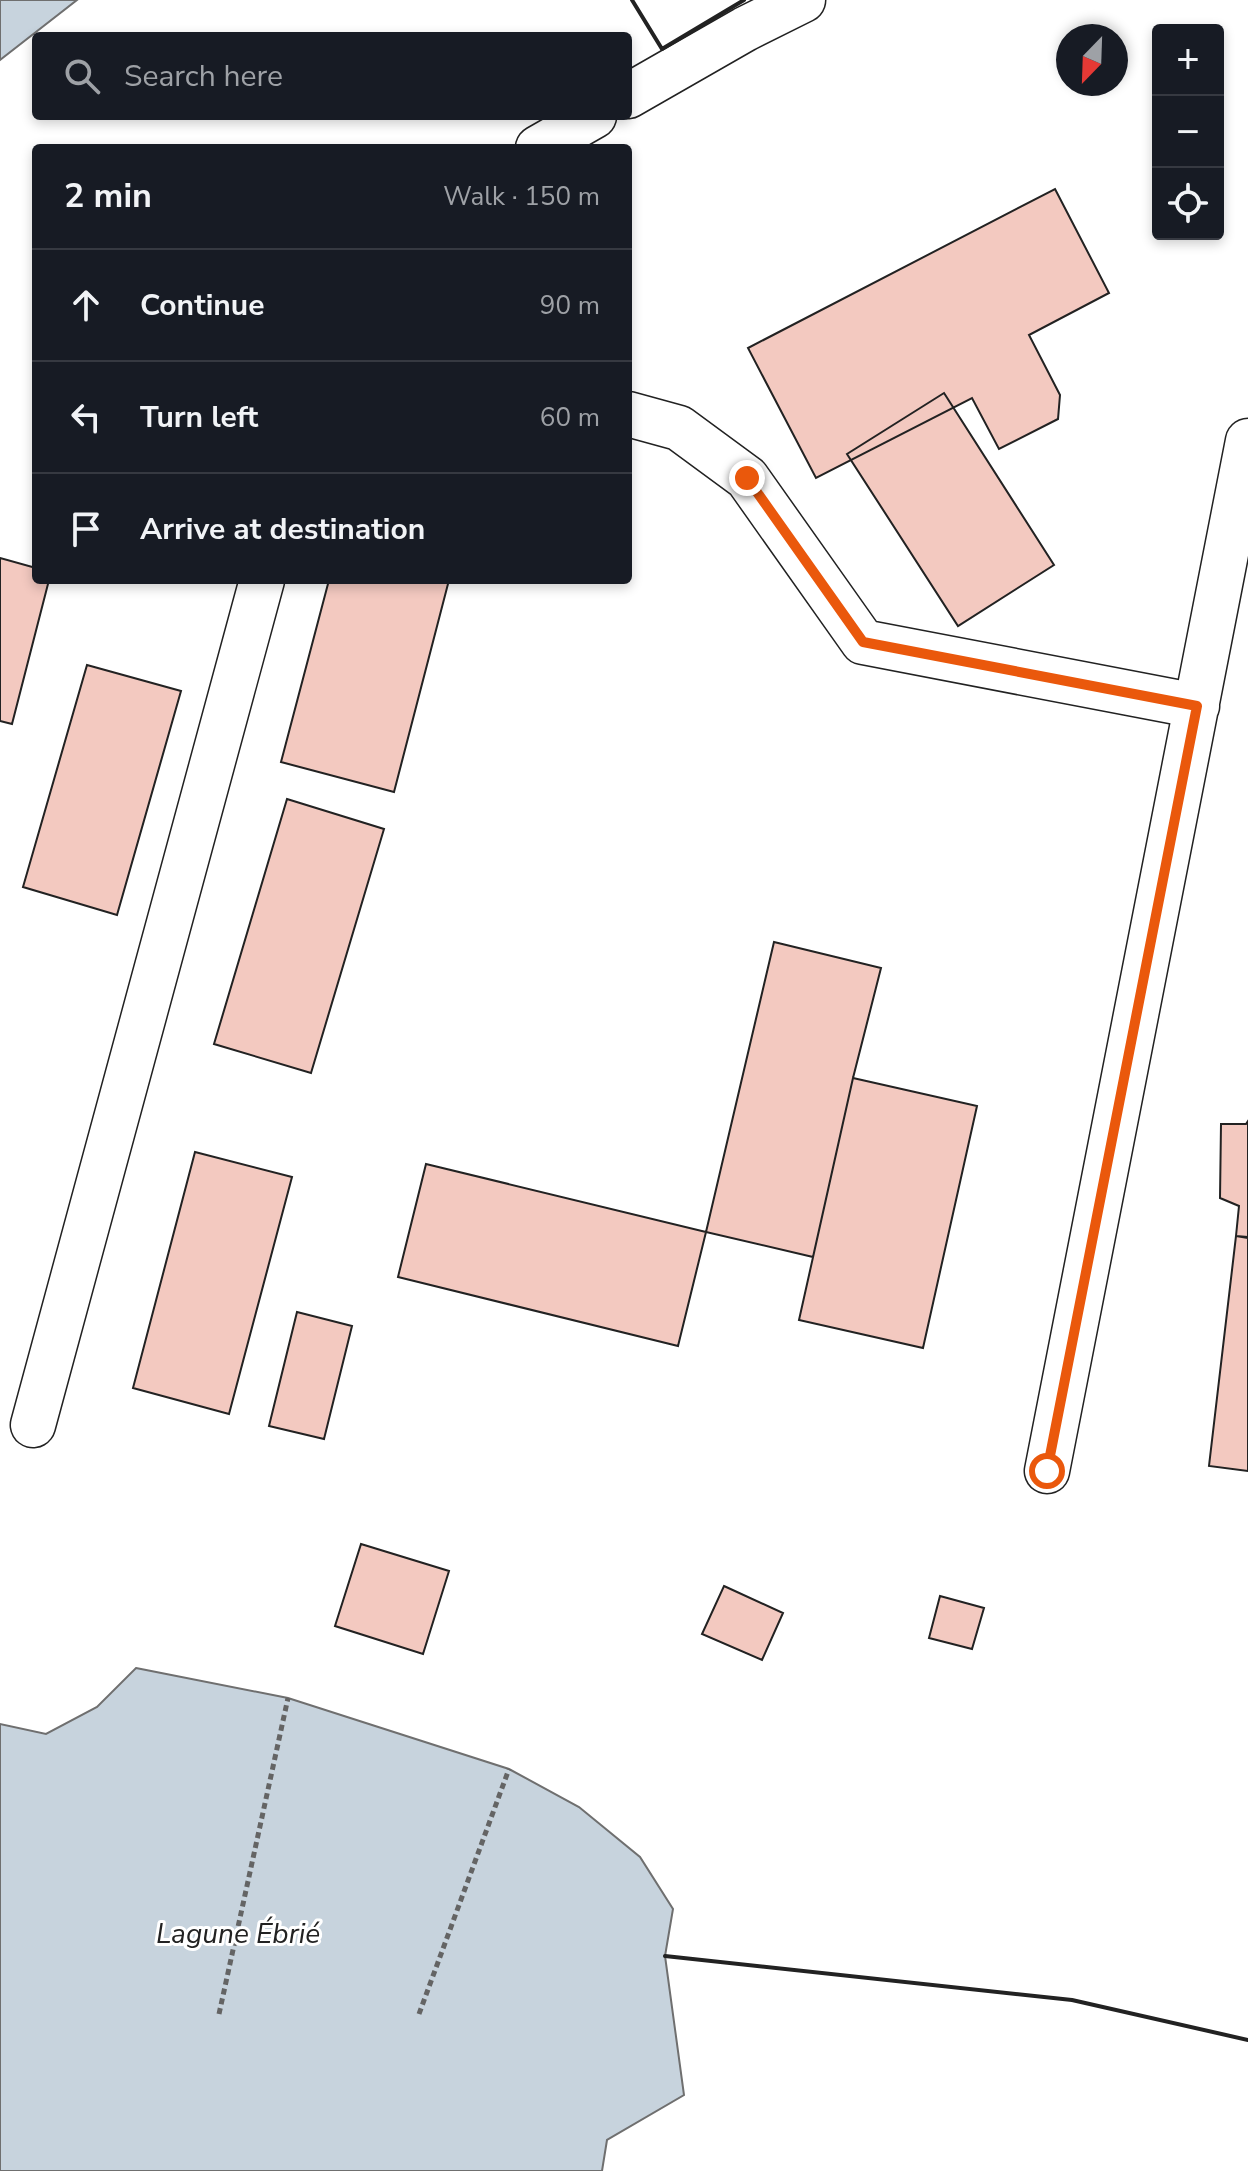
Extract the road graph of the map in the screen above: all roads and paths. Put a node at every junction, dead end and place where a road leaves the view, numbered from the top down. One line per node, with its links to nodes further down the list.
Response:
1 (803, 0): 2 (lane)
2 (632, 94)
3 (587, 120): 4 (lane)
4 (545, 144)
5 (632, 415): 8 (lane)
6 (1248, 441): 8 (lane)
7 (261, 584): 9 (lane)
8 (1197, 706): 10 (lane)
9 (33, 1425)
10 (1047, 1471)
11 (288, 1698): 13 (path)
12 (509, 1769): 14 (path)
13 (219, 2014)
14 (419, 2014)

